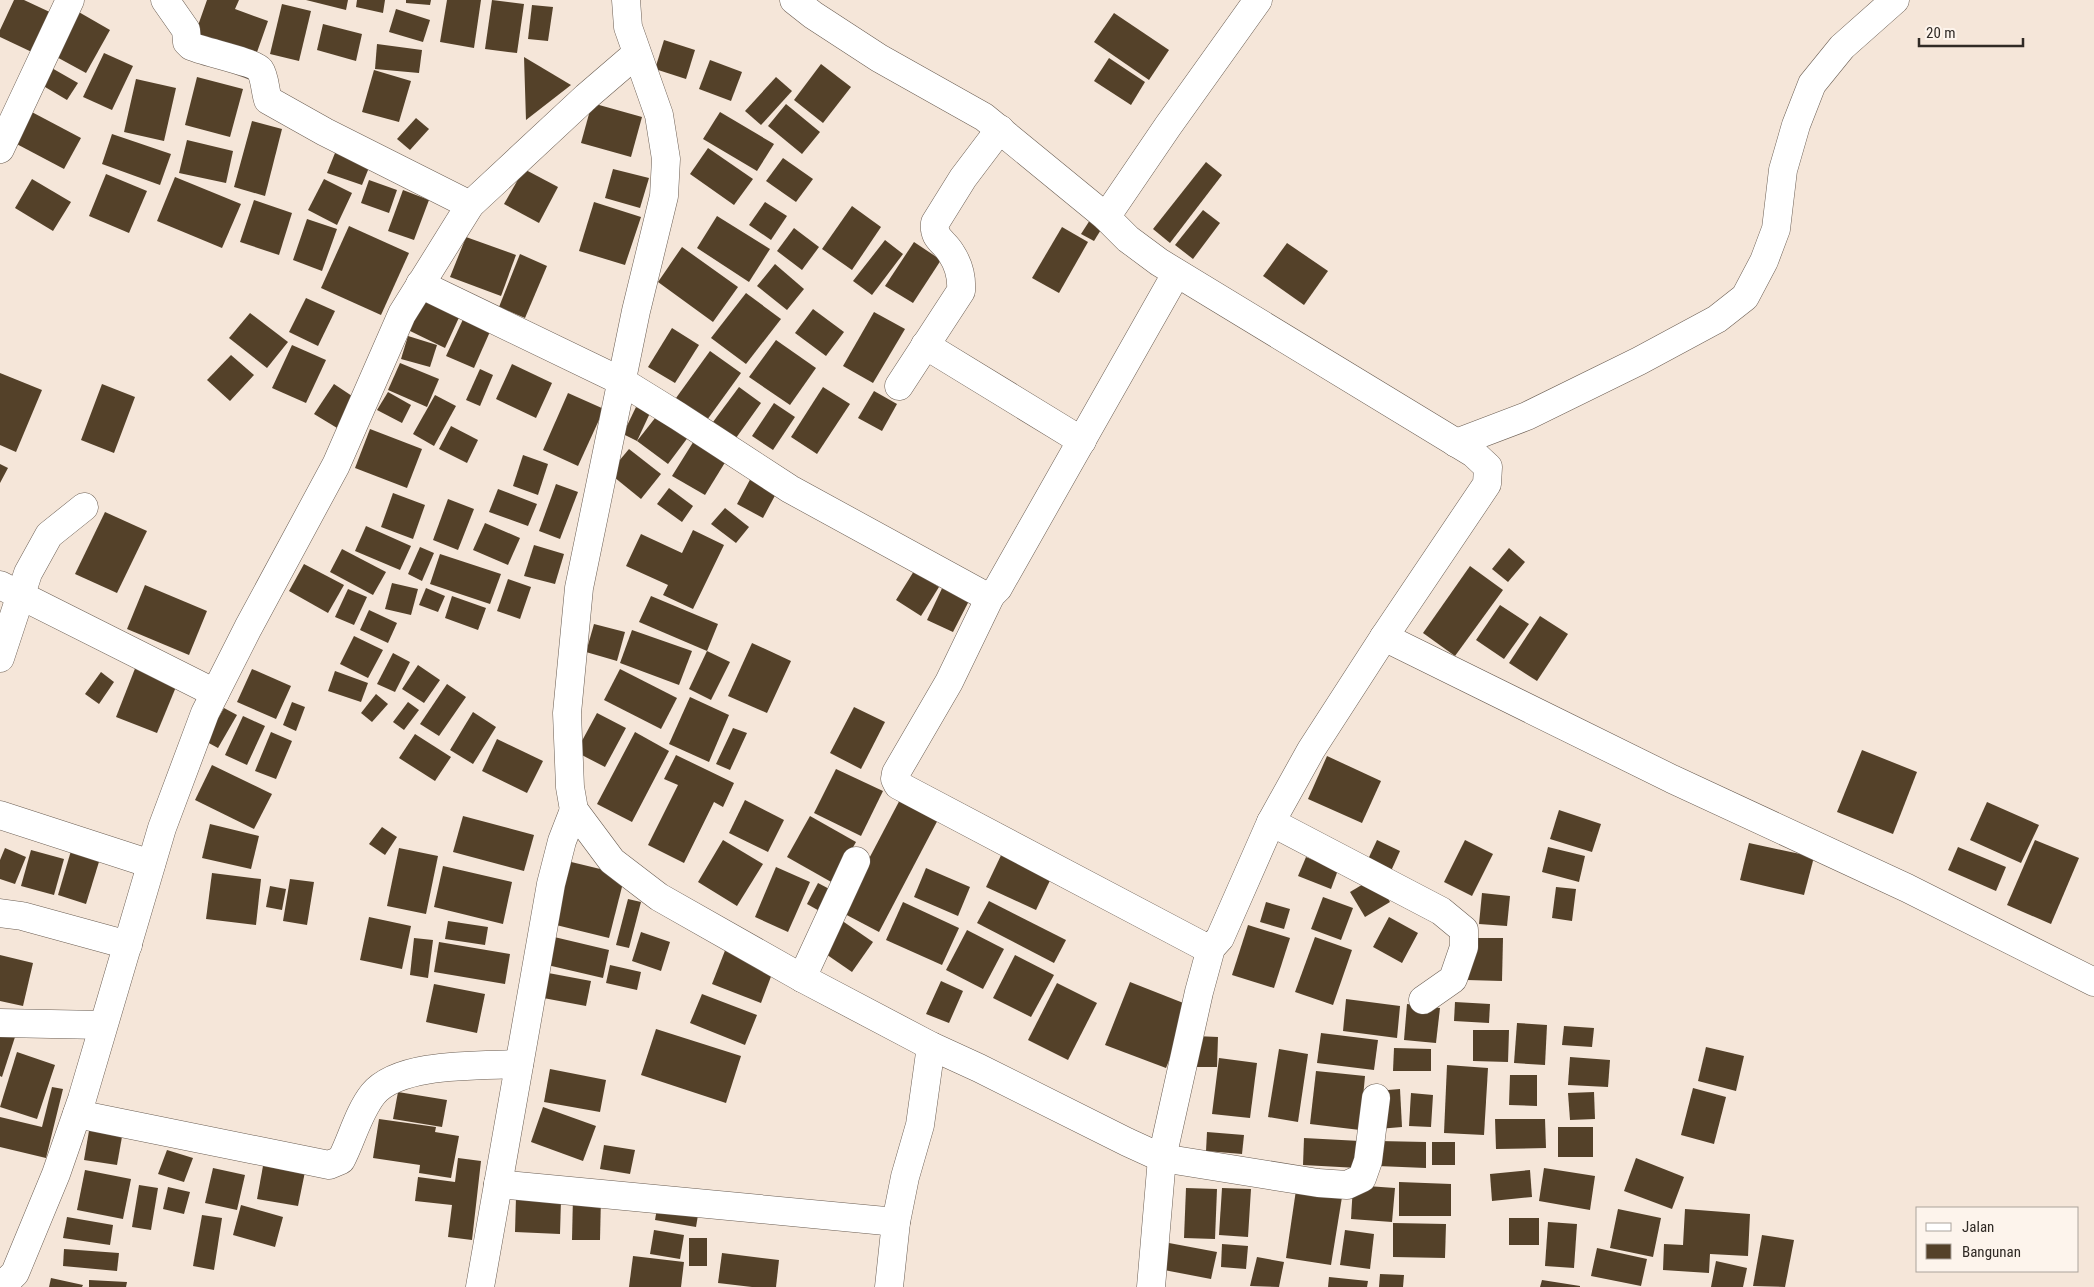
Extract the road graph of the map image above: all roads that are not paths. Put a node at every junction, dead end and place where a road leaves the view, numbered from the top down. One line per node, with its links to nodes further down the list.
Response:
1 (70, 0): 10 (street)
2 (148, 0): 3 (street)
3 (165, 0): 11 (street)
4 (794, 0): 9 (street)
5 (1258, 0): 12 (street)
6 (1894, 0): 19 (street)
7 (631, 1): 8 (street)
8 (636, 54): 11 (street); 16 (street)
9 (1000, 130): 12 (street); 15 (street)
10 (0, 149)
11 (470, 205): 14 (street)
12 (1106, 217): 13 (street)
13 (1176, 274): 18 (street); 19 (street)
14 (420, 284): 16 (street); 25 (street)
15 (925, 345): 17 (street); 18 (street)
16 (622, 382): 22 (street); 26 (street)
17 (899, 386)
18 (1082, 441): 22 (street)
19 (1456, 443): 23 (street)
20 (84, 507): 21 (street)
21 (10, 591): 24 (street); 25 (street)
22 (991, 595): 33 (street)
23 (1384, 637): 28 (street); 35 (street)
24 (0, 658)
25 (215, 693): 30 (street)
26 (574, 810): 34 (street); 40 (street)
27 (0, 815): 30 (street)
28 (1271, 822): 33 (street); 36 (street)
29 (856, 861): 34 (street)
30 (151, 864): 32 (street)
31 (0, 913): 32 (street)
32 (128, 945): 38 (street)
33 (1212, 948): 43 (street)
34 (802, 978): 39 (street)
35 (2094, 982)
36 (1423, 1000)
37 (0, 1023): 38 (street)
38 (102, 1025): 42 (street)
39 (931, 1046): 43 (street); 45 (street)
40 (519, 1064): 42 (street); 44 (street)
41 (1376, 1098): 43 (street)
42 (77, 1114): 46 (street)
43 (1162, 1158): 49 (street)
44 (498, 1184): 45 (street); 47 (street)
45 (896, 1222): 48 (street)
46 (0, 1284)
47 (480, 1287)
48 (888, 1287)
49 (1151, 1287)

